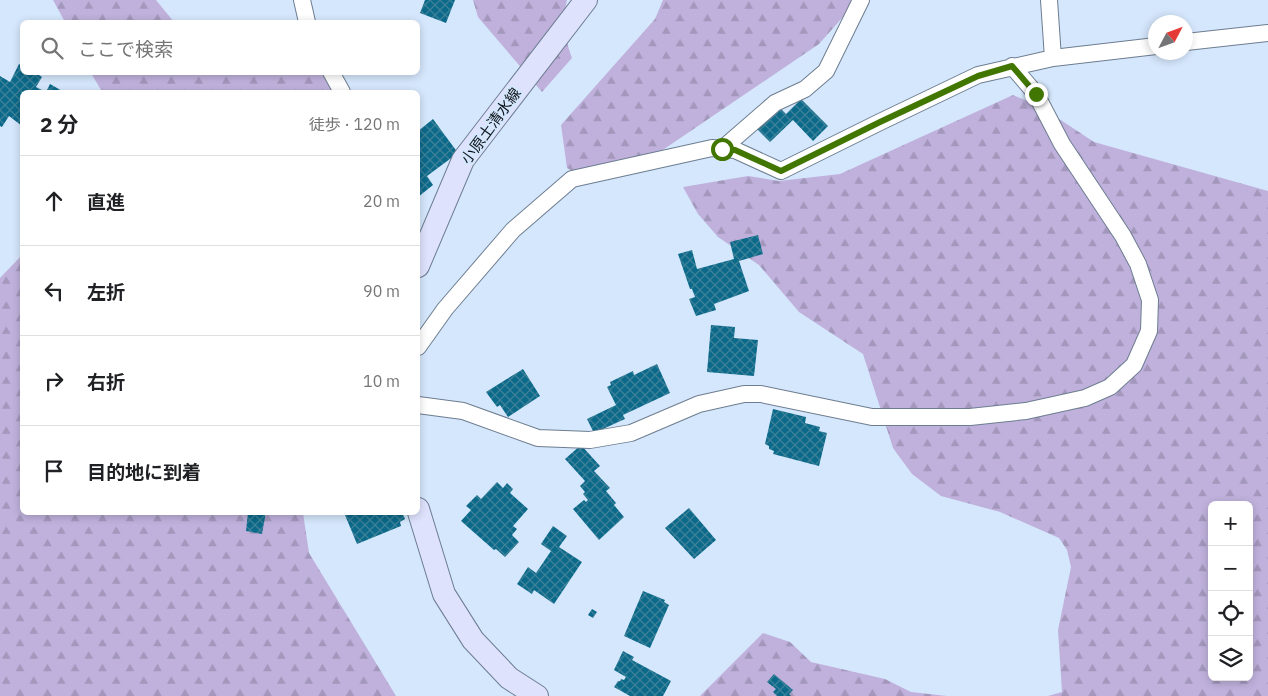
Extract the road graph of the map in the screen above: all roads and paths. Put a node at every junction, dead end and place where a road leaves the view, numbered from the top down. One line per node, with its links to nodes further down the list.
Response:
1 (302, 0): 5 (street)
2 (586, 0): 14 (main road, 小原土清水線)
3 (861, 0): 13 (street)
4 (1049, 0): 9 (street)
5 (307, 20)
6 (1268, 33): 7 (street)
7 (1193, 41)
8 (1148, 47): 9 (street)
9 (1053, 58): 10 (street)
10 (1012, 66): 13 (street); 16 (street)
11 (333, 75): 12 (street)
12 (341, 90)
13 (722, 149): 15 (street)
14 (420, 261)
15 (420, 344)
16 (420, 405)
17 (420, 515): 18 (main road)
18 (537, 696)

